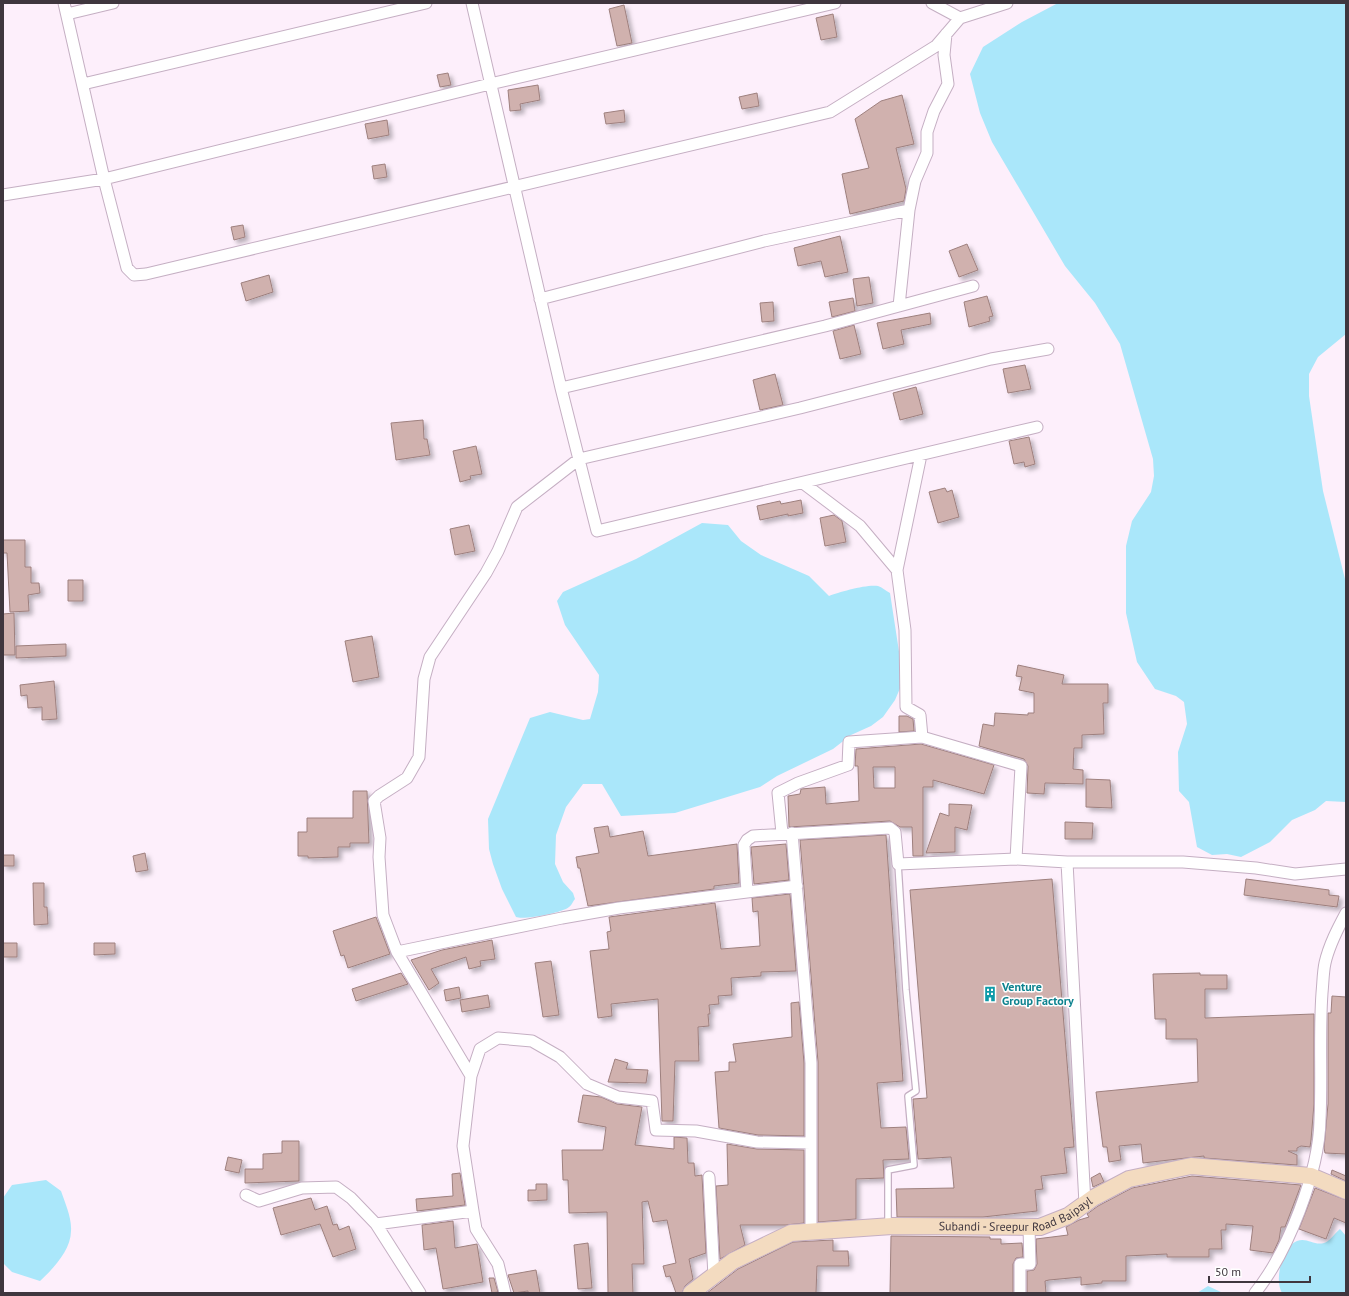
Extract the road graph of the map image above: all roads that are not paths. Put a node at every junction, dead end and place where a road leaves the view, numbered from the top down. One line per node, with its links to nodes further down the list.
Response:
1 (64, 3): 8 (street)
2 (113, 3): 8 (street)
3 (426, 3): 11 (street)
4 (472, 3): 12 (street)
5 (835, 3): 12 (street)
6 (932, 3): 9 (street)
7 (1007, 3): 9 (street)
8 (67, 14): 11 (street)
9 (960, 18): 10 (street)
10 (946, 34): 14 (street); 16 (street)
11 (83, 84): 13 (street)
12 (490, 84): 13 (street); 14 (street)
13 (104, 179): 14 (street); 15 (street)
14 (514, 188): 18 (street)
15 (3, 196)
16 (909, 210): 18 (street); 19 (street)
17 (972, 286): 19 (street)
18 (540, 300): 21 (street)
19 (899, 306): 21 (street)
20 (1048, 349): 24 (street)
21 (561, 388): 24 (street)
22 (1037, 427): 23 (street)
23 (921, 454): 25 (street); 26 (street)
24 (579, 460): 25 (street); 36 (street)
25 (803, 483): 26 (street)
26 (897, 570): 27 (street)
27 (922, 737): 28 (street); 29 (street)
28 (787, 833): 31 (street); 33 (street); 34 (street)
29 (1016, 859): 30 (street); 31 (street)
30 (1067, 862): 32 (street); 43 (street)
31 (898, 864): 46 (lane)
32 (1346, 869)
33 (797, 886): 34 (street); 38 (street)
34 (747, 892): 36 (street)
35 (1346, 912): 39 (street)
36 (397, 952): 37 (street)
37 (471, 1076): 38 (street); 44 (street)
38 (812, 1144): 48 (street)
39 (1311, 1176): 41 (street, Subandi - Sreepur Road Baipayl); 43 (street, Subandi - Sreepur Road Baipayl); 54 (street)
40 (709, 1177): 49 (street)
41 (1346, 1191)
42 (246, 1195): 45 (street)
43 (1085, 1204): 47 (street, Subandi - Sreepur Road Baipayl)
44 (473, 1211): 45 (street); 51 (street)
45 (376, 1224): 50 (street)
46 (888, 1226): 47 (street, Subandi - Sreepur Road Baipayl); 48 (street, Subandi - Sreepur Road Baipayl)
47 (1029, 1228): 53 (street)
48 (812, 1231): 49 (street, Subandi - Sreepur Road Baipayl)
49 (714, 1277): 52 (street, Subandi - Sreepur Road Baipayl)
50 (420, 1293)
51 (506, 1293)
52 (691, 1293)
53 (1020, 1293)
54 (1255, 1293)

